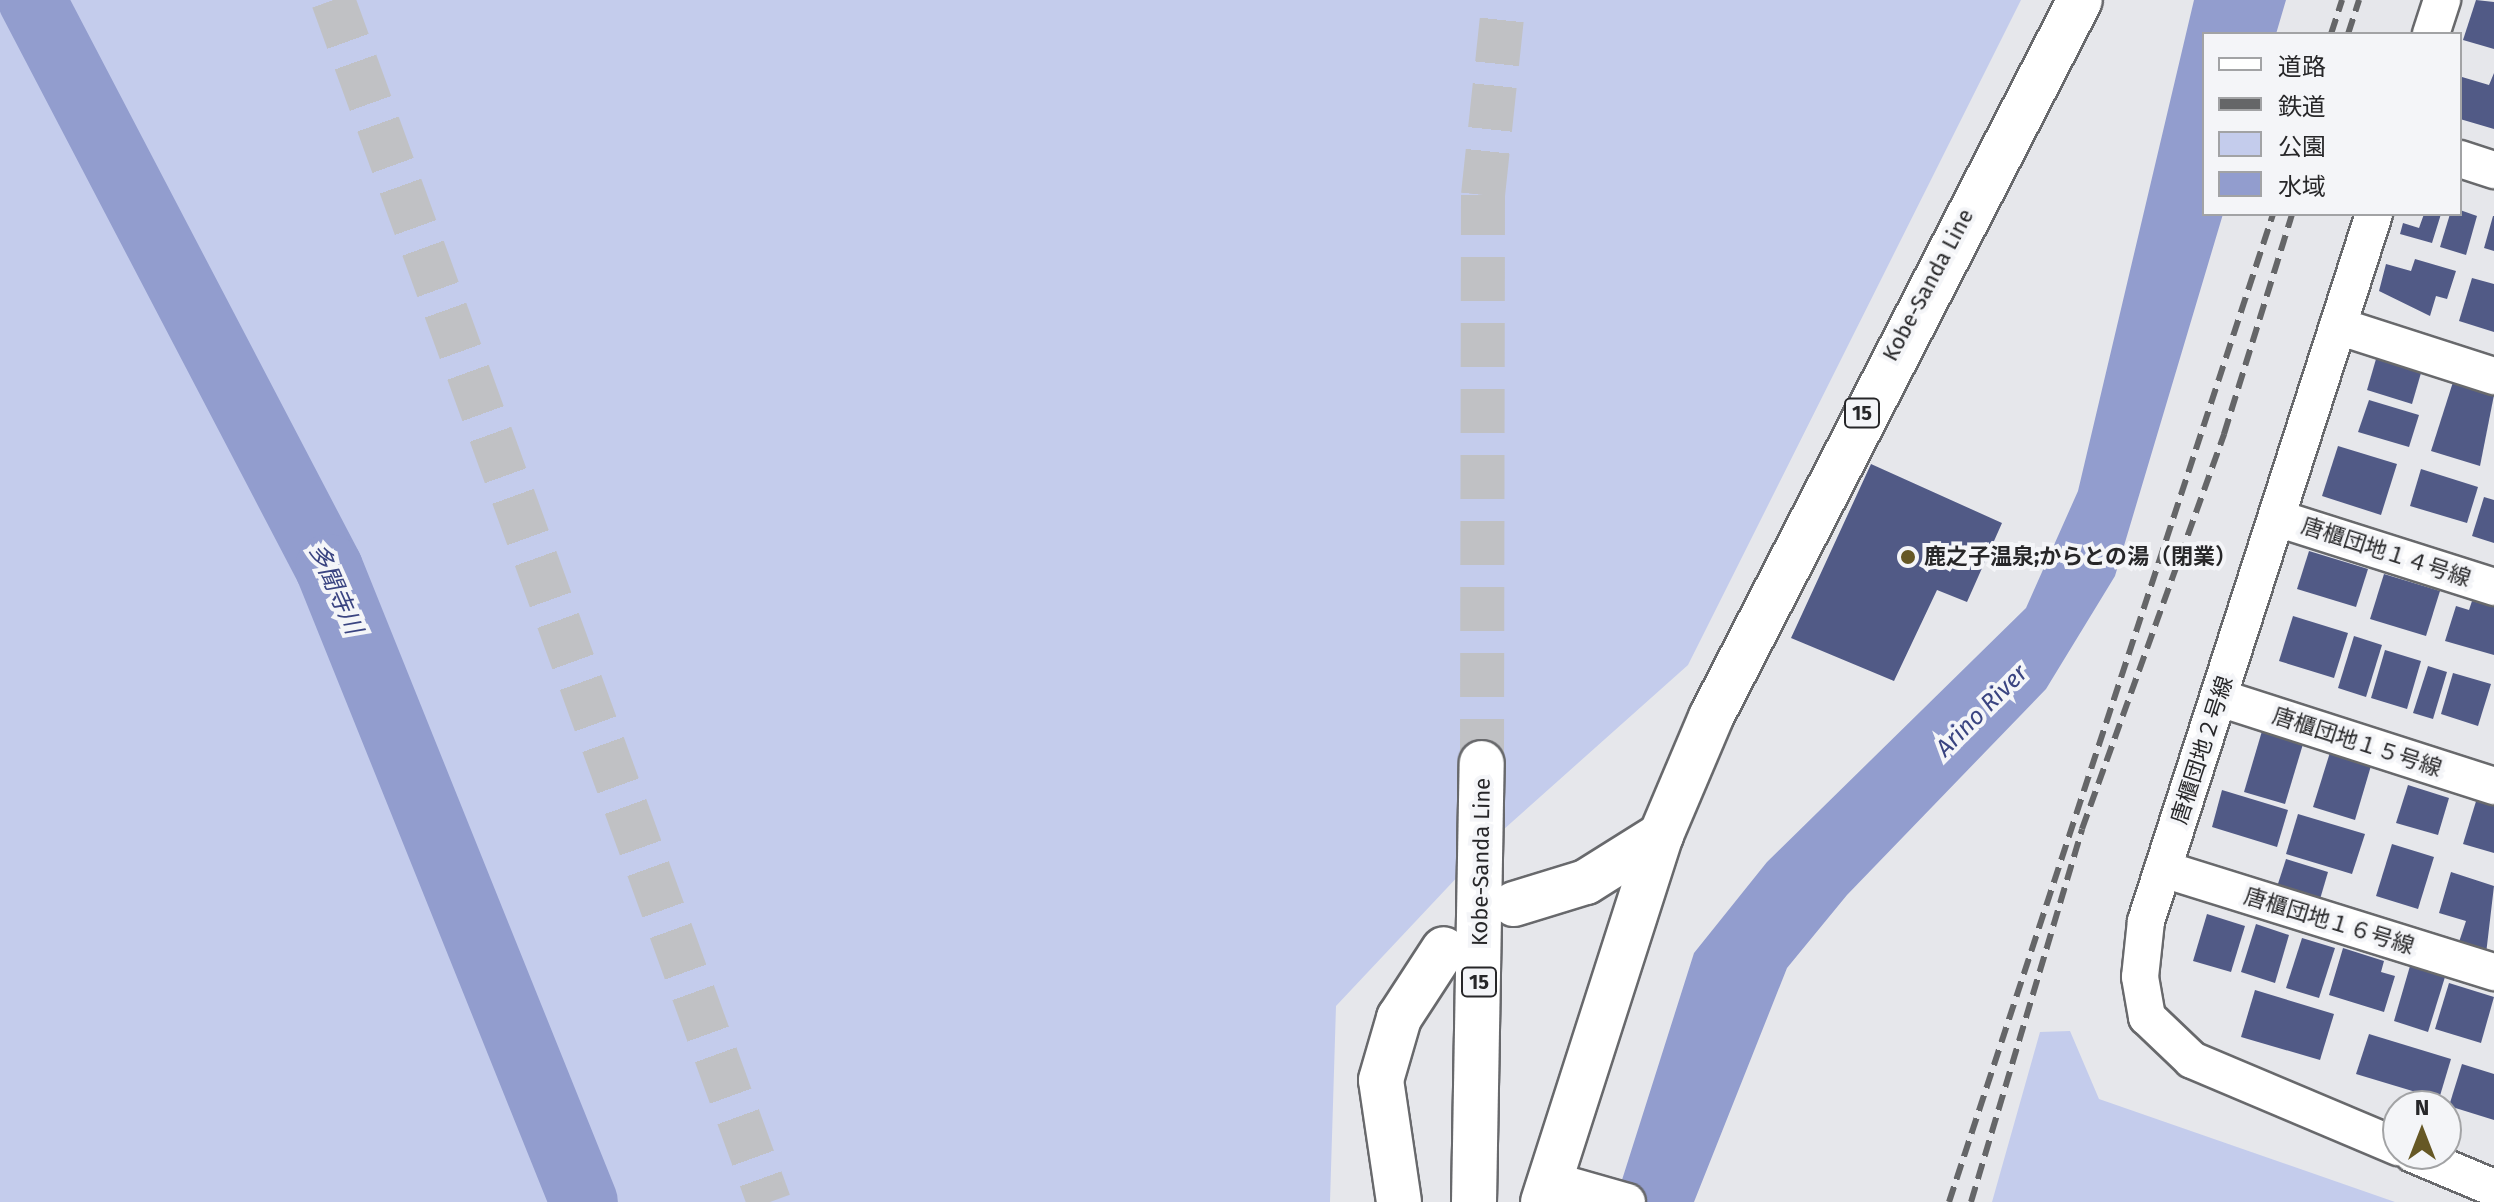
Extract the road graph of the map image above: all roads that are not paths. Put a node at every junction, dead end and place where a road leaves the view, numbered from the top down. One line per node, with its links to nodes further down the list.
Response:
1 (2080, 0): 14 (main road, Kobe-Sanda Line / 15)
2 (2442, 0): 3 (street)
3 (2432, 32)
4 (2462, 160): 5 (street)
5 (2494, 170)
6 (2373, 216): 7 (street, 唐櫃団地２号線)
7 (2338, 326): 8 (street); 9 (street, 唐櫃団地２号線)
8 (2494, 376)
9 (2277, 518): 10 (street, 唐櫃団地１４号線); 11 (street, 唐櫃団地２号線)
10 (2494, 587)
11 (2220, 698): 13 (street, 唐櫃団地１５号線); 15 (street, 唐櫃団地２号線)
12 (1482, 763): 25 (main road, Kobe-Sanda Line / 15)
13 (2494, 786)
14 (1661, 835): 16 (main road, Kobe-Sanda Line); 22 (main road, Kobe-Sanda Line / 15)
15 (2163, 869): 18 (street, 唐櫃団地１６号線); 19 (street, 唐櫃団地２号線)
16 (1514, 904)
17 (1444, 949): 24 (main road, Kobe-Sanda Line / 15)
18 (2494, 972)
19 (2382, 1140)
20 (2451, 1170): 21 (street)
21 (2494, 1188)
22 (1546, 1191): 23 (street)
23 (1611, 1197)
24 (1399, 1202)
25 (1474, 1202)

